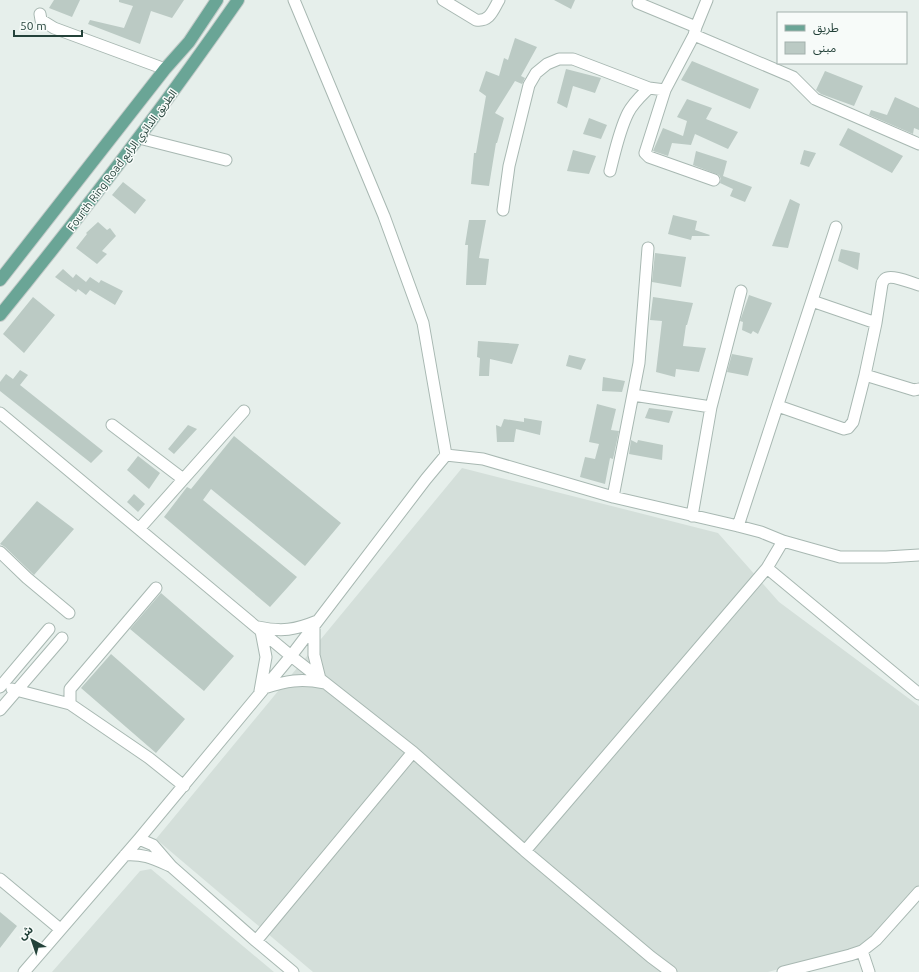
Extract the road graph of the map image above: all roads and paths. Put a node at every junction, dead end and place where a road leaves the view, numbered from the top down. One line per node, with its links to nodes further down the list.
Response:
1 (217, 0): 10 (main road, Fourth Ring Road الطريق الدائري الرابع)
2 (238, 0): 11 (main road, Fourth Ring Road الطريق الدائري الرابع)
3 (294, 0): 37 (street)
4 (443, 0): 5 (street)
5 (499, 0)
6 (707, 0): 9 (street)
7 (638, 3): 9 (street)
8 (40, 14): 12 (street)
9 (695, 31): 14 (street); 16 (street)
10 (189, 42): 11 (main road); 12 (main road, Fourth Ring Road الطريق الدائري الرابع)
11 (202, 52): 15 (main road, Fourth Ring Road الطريق الدائري الرابع)
12 (165, 70): 23 (main road, Fourth Ring Road الطريق الدائري الرابع)
13 (649, 88): 14 (street); 18 (street); 20 (street)
14 (665, 90): 19 (street)
15 (139, 138): 17 (street); 27 (main road, Fourth Ring Road الطريق الدائري الرابع)
16 (919, 144)
17 (226, 160)
18 (610, 171)
19 (714, 180)
20 (502, 210)
21 (836, 227): 26 (street)
22 (648, 248): 31 (street)
23 (0, 280)
24 (919, 285): 28 (street)
25 (742, 291): 33 (street)
26 (812, 301): 28 (street); 32 (street)
27 (0, 315)
28 (876, 323): 29 (street)
29 (865, 375): 30 (street); 32 (street)
30 (919, 389)
31 (633, 395): 33 (street); 39 (street)
32 (778, 406): 41 (street)
33 (711, 407): 40 (street)
34 (244, 411): 38 (street)
35 (0, 413): 42 (street)
36 (112, 425): 38 (street)
37 (446, 455): 39 (street); 49 (street)
38 (183, 479): 42 (street)
39 (613, 497): 40 (street)
40 (692, 516): 41 (street)
41 (738, 526): 43 (street)
42 (139, 529): 51 (street)
43 (783, 541): 45 (street); 46 (street)
44 (0, 552): 48 (street)
45 (919, 555)
46 (767, 568): 58 (street); 64 (street)
47 (156, 588): 59 (street)
48 (69, 613)
49 (316, 623): 51 (street); 53 (street); 54 (street)
50 (49, 629): 55 (street)
51 (259, 629): 53 (street); 57 (street)
52 (62, 638): 56 (street)
53 (291, 656): 54 (street); 57 (street)
54 (322, 681): 57 (street); 61 (street)
55 (0, 687): 56 (street)
56 (17, 690): 59 (street); 60 (street)
57 (262, 691): 62 (street)
58 (919, 694)
59 (70, 704): 62 (street)
60 (0, 710)
61 (413, 752): 64 (street); 70 (street)
62 (184, 786): 63 (street)
63 (139, 839): 65 (street); 66 (street)
64 (525, 851): 72 (street)
65 (125, 855): 66 (street); 69 (street)
66 (172, 867): 70 (street)
67 (0, 879): 69 (street)
68 (919, 892): 71 (street)
69 (60, 929): 73 (street)
70 (256, 941): 74 (street)
71 (862, 951): 77 (street); 78 (street)
72 (651, 957): 75 (street); 76 (street)
73 (24, 972)
74 (294, 972)
75 (654, 972)
76 (671, 972)
77 (783, 972)
78 (869, 972)

